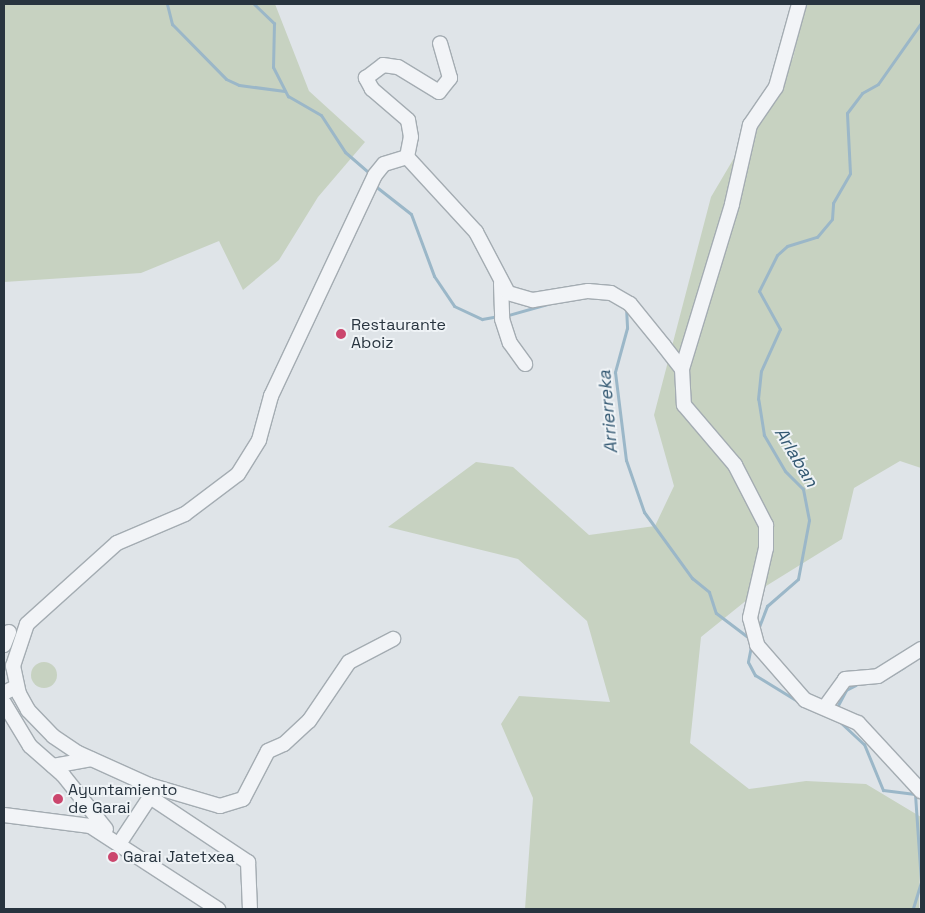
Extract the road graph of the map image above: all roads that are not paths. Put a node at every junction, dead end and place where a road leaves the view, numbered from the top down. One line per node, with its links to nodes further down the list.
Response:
1 (799, 4): 6 (street)
2 (440, 44): 3 (street)
3 (407, 157): 4 (street); 9 (street)
4 (501, 284): 5 (street); 6 (street)
5 (525, 364)
6 (682, 369): 12 (street)
7 (393, 639): 15 (street)
8 (921, 649): 12 (street)
9 (16, 687): 10 (street); 13 (street)
10 (4, 694)
11 (4, 703): 14 (street)
12 (825, 707): 16 (street)
13 (94, 759): 14 (street); 15 (street)
14 (53, 766): 18 (street)
15 (150, 791): 19 (street); 21 (street)
16 (921, 791)
17 (4, 815): 19 (street)
18 (106, 829)
19 (119, 844): 20 (street)
20 (218, 909)
21 (249, 909)

